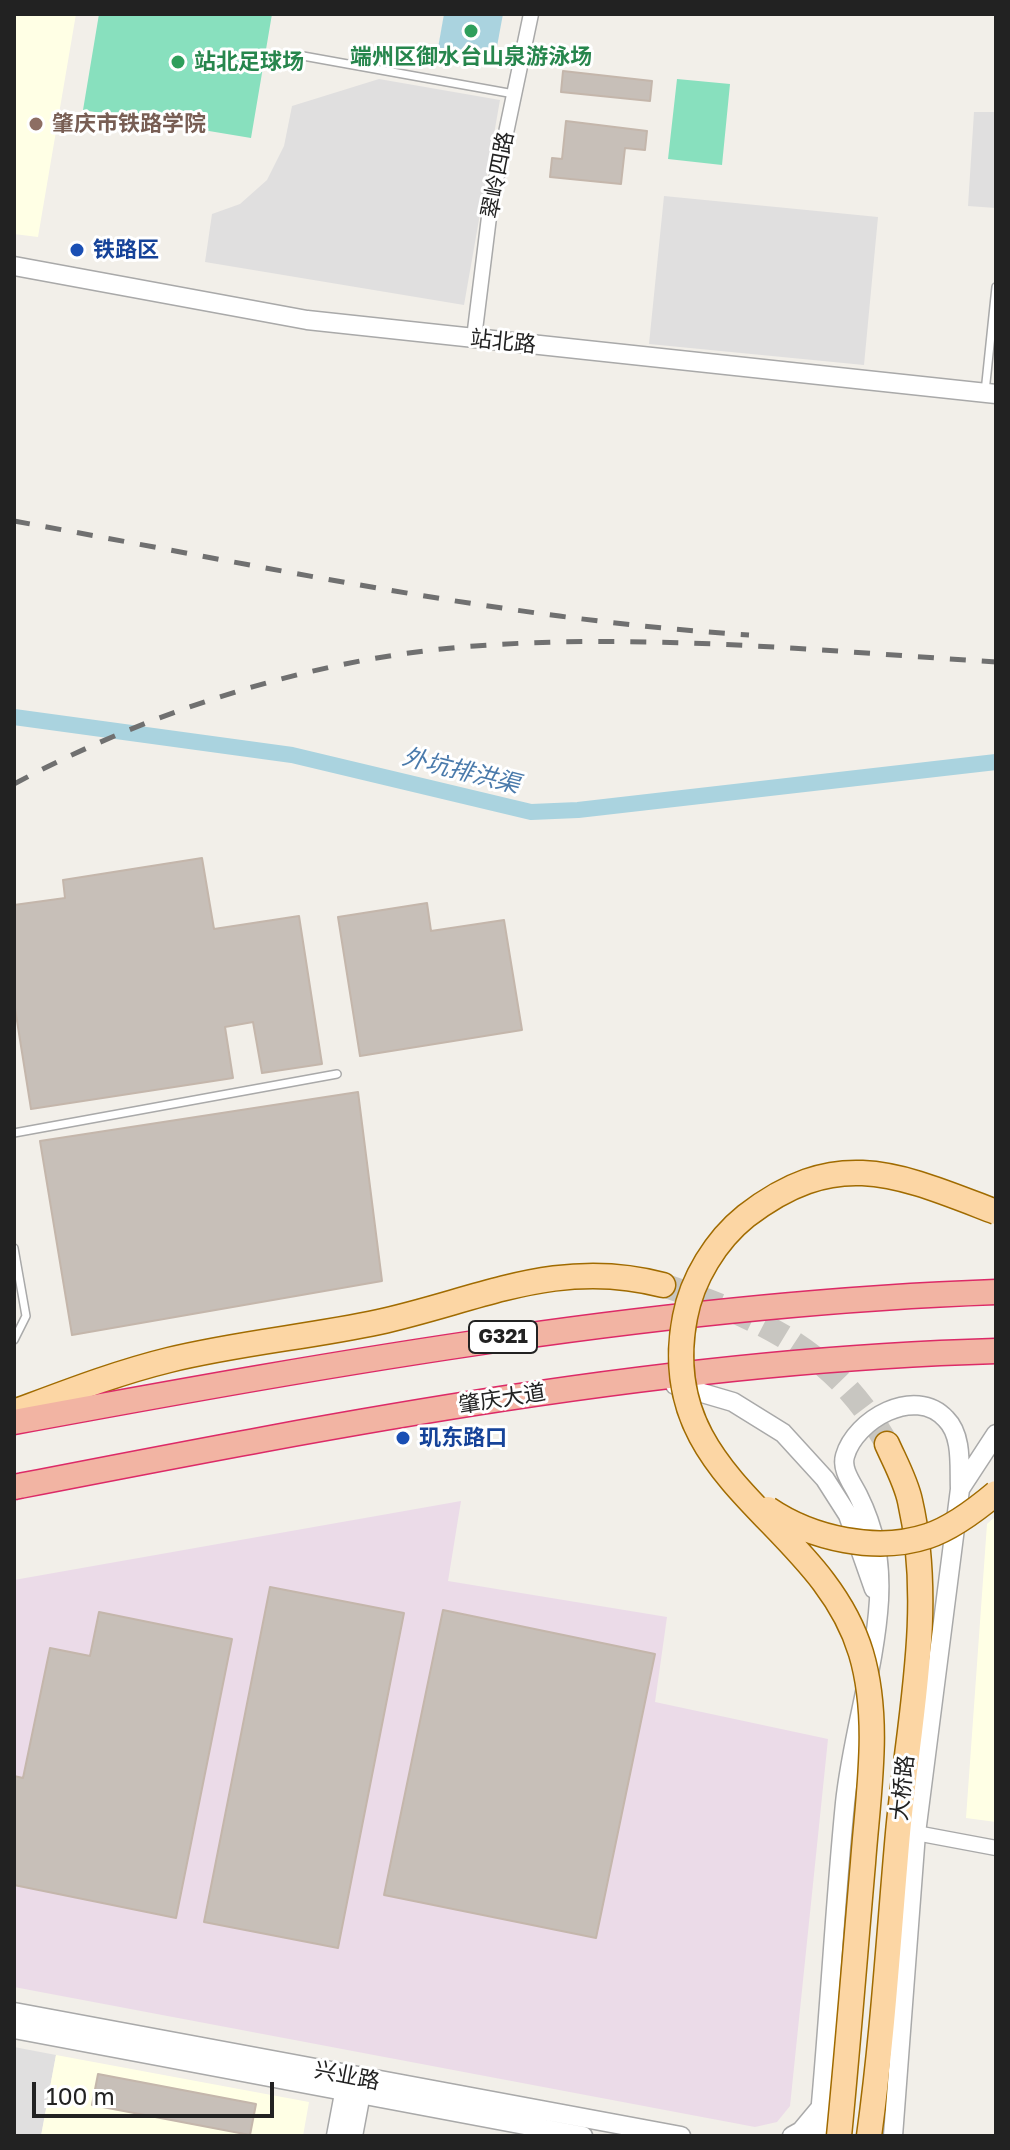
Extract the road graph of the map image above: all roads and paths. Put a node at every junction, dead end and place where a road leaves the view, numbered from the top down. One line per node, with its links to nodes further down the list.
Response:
1 (531, 14): 3 (street, 翠岭四路)
2 (292, 54): 3 (lane)
3 (514, 94): 6 (street, 翠岭四路)
4 (14, 266): 6 (street, 站北路)
5 (996, 287): 7 (lane)
6 (474, 338): 7 (street, 站北路)
7 (991, 393)
8 (337, 1074): 9 (lane)
9 (14, 1133)
10 (996, 1212): 21 (main road, bridge)
11 (14, 1248): 14 (lane)
12 (663, 1285): 17 (main road)
13 (996, 1292): 18 (highway, G321)
14 (14, 1340)
15 (996, 1351): 16 (highway, 肇庆大道)
16 (648, 1377): 22 (highway, 肇庆大道); 25 (street)
17 (14, 1412)
18 (14, 1422)
19 (996, 1434): 23 (street)
20 (887, 1444): 39 (main road, 大桥路)
21 (733, 1485): 24 (main road, bridge); 38 (main road, bridge)
22 (14, 1487)
23 (960, 1489): 25 (street); 26 (street)
24 (996, 1493)
25 (879, 1603): 31 (street)
26 (916, 1833): 27 (street); 40 (street)
27 (996, 1848)
28 (14, 2012): 30 (street, 兴业路)
29 (14, 2029): 30 (street, 兴业路)
30 (354, 2086): 32 (street); 33 (street); 34 (street, 兴业路); 35 (street, 兴业路)
31 (821, 2107): 36 (street); 37 (street)
32 (336, 2136)
33 (353, 2136)
34 (583, 2136)
35 (681, 2136)
36 (792, 2136)
37 (818, 2136)
38 (839, 2136)
39 (869, 2136)
40 (893, 2136)

